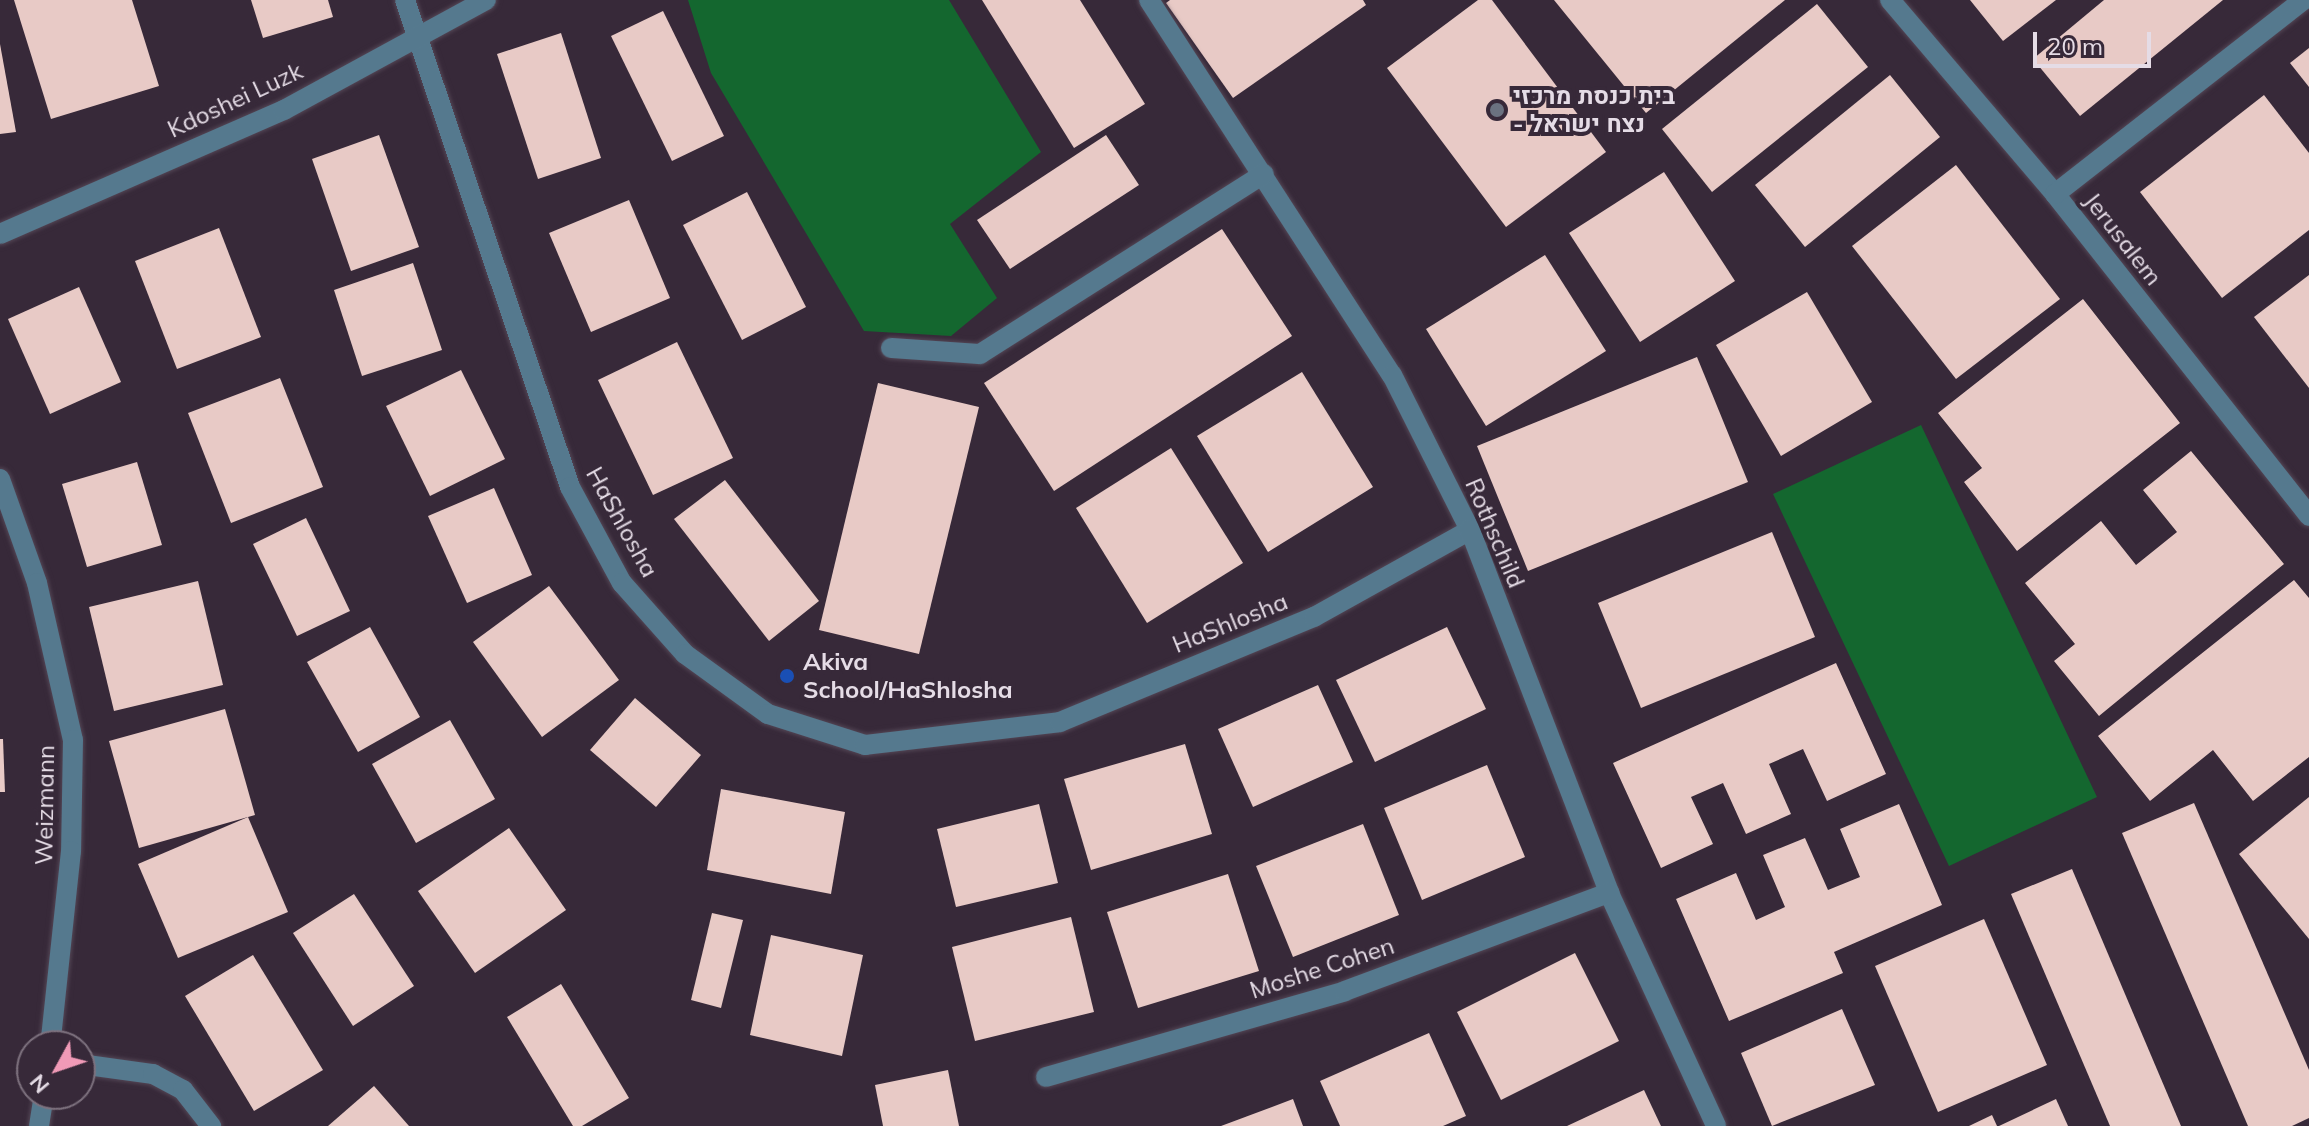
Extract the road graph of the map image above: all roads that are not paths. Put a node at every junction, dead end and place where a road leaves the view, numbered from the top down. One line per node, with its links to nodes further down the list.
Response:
1 (405, 0): 6 (street, HaShlosha)
2 (486, 0): 6 (street, Kdoshei Luzk)
3 (1149, 0): 7 (street, Rothschild)
4 (1890, 0): 8 (street, Jerusalem)
5 (2303, 0): 8 (street)
6 (416, 33): 9 (street, Kdoshei Luzk); 13 (street, HaShlosha)
7 (1264, 174): 10 (street); 13 (street, Rothschild)
8 (2055, 194): 12 (street, Jerusalem)
9 (0, 234)
10 (891, 348)
11 (0, 479): 15 (street, Weizmann)
12 (2309, 516)
13 (1470, 530): 14 (street, Rothschild)
14 (1609, 893): 17 (street, Moshe Cohen); 19 (street, Rothschild)
15 (52, 1030)
16 (96, 1066): 18 (street)
17 (1046, 1077)
18 (211, 1126)
19 (1716, 1126)

